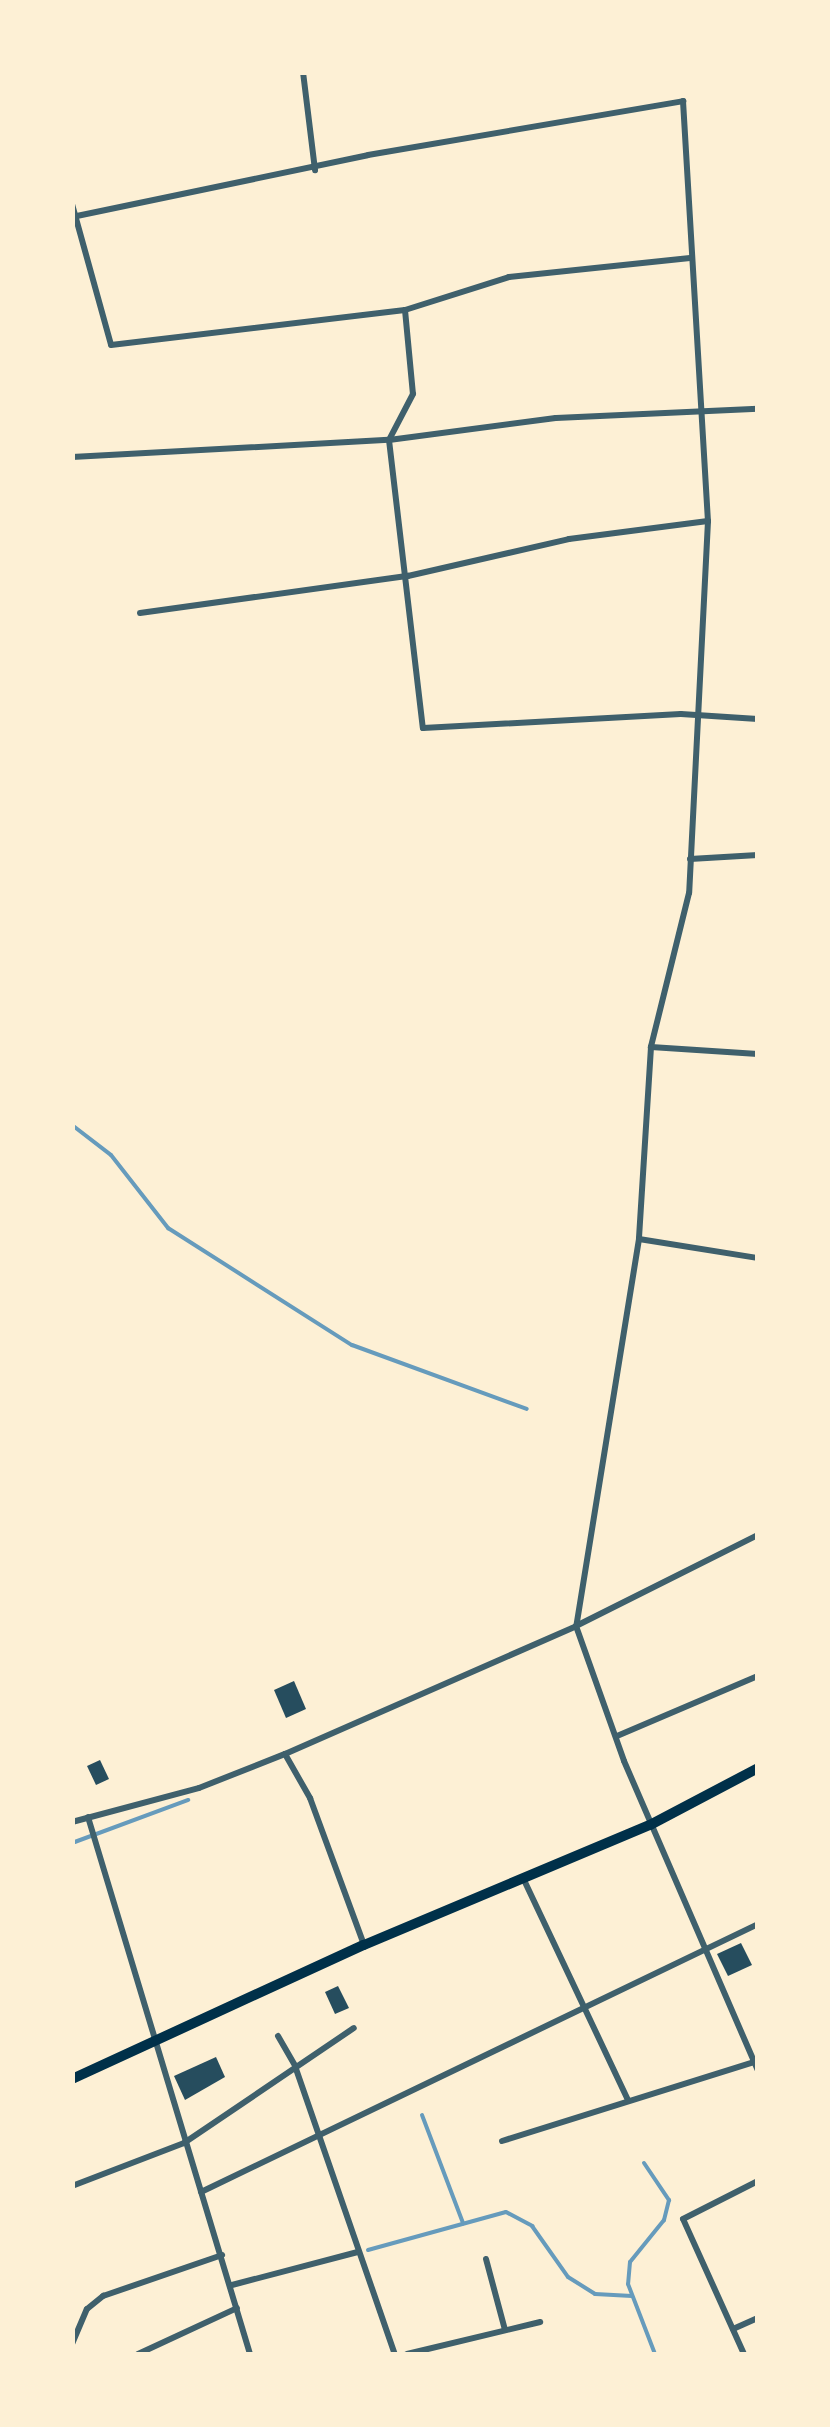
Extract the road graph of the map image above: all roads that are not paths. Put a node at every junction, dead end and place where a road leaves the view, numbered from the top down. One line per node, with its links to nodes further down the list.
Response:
1 (303, 72): 2 (street)
2 (315, 170): 4 (street); 5 (street)
3 (72, 204): 4 (street)
4 (74, 216): 6 (street)
5 (690, 258): 6 (street); 8 (street)
6 (405, 310): 9 (street)
7 (758, 409): 8 (street)
8 (700, 412): 9 (street); 11 (street)
9 (389, 440): 10 (street); 12 (street)
10 (72, 456)
11 (708, 520): 12 (street); 14 (street)
12 (408, 576): 13 (street); 14 (street)
13 (140, 613)
14 (697, 714): 15 (street); 17 (street)
15 (758, 720)
16 (758, 856): 17 (street)
17 (690, 859): 18 (street)
18 (651, 1047): 19 (street); 20 (street)
19 (758, 1054)
20 (639, 1239): 21 (street); 23 (street)
21 (758, 1258)
22 (758, 1535): 23 (street)
23 (576, 1626): 25 (street); 26 (street)
24 (758, 1676): 25 (street)
25 (617, 1736): 30 (street)
26 (285, 1754): 28 (street); 33 (street)
27 (758, 1768): 30 (highway)
28 (88, 1817): 29 (street); 38 (street)
29 (72, 1822)
30 (650, 1825): 31 (highway); 34 (street)
31 (524, 1880): 33 (highway); 35 (street)
32 (758, 1924): 34 (street)
33 (364, 1945): 38 (highway)
34 (708, 1951): 35 (street); 39 (street)
35 (579, 2008): 42 (street); 43 (street)
36 (354, 2028): 40 (street)
37 (278, 2036): 40 (street)
38 (158, 2040): 41 (highway); 45 (street)
39 (757, 2064): 42 (street)
40 (295, 2066): 43 (street); 45 (street)
41 (72, 2078)
42 (628, 2100): 44 (street)
43 (320, 2136): 48 (street); 49 (street)
44 (502, 2141)
45 (184, 2143): 47 (street); 48 (street)
46 (758, 2180): 56 (street)
47 (72, 2186)
48 (201, 2192): 50 (street)
49 (358, 2252): 52 (street); 62 (street)
50 (222, 2255): 52 (street); 58 (street)
51 (486, 2259): 57 (street)
52 (232, 2285): 53 (street)
53 (237, 2308): 60 (street); 61 (street)
54 (758, 2318): 56 (street)
55 (540, 2322): 57 (street)
56 (733, 2329): 64 (street)
57 (505, 2330): 59 (street)
58 (72, 2344)
59 (419, 2353): 63 (street)
60 (138, 2354)
61 (250, 2354)
62 (395, 2354)
63 (407, 2354)
64 (744, 2354)

